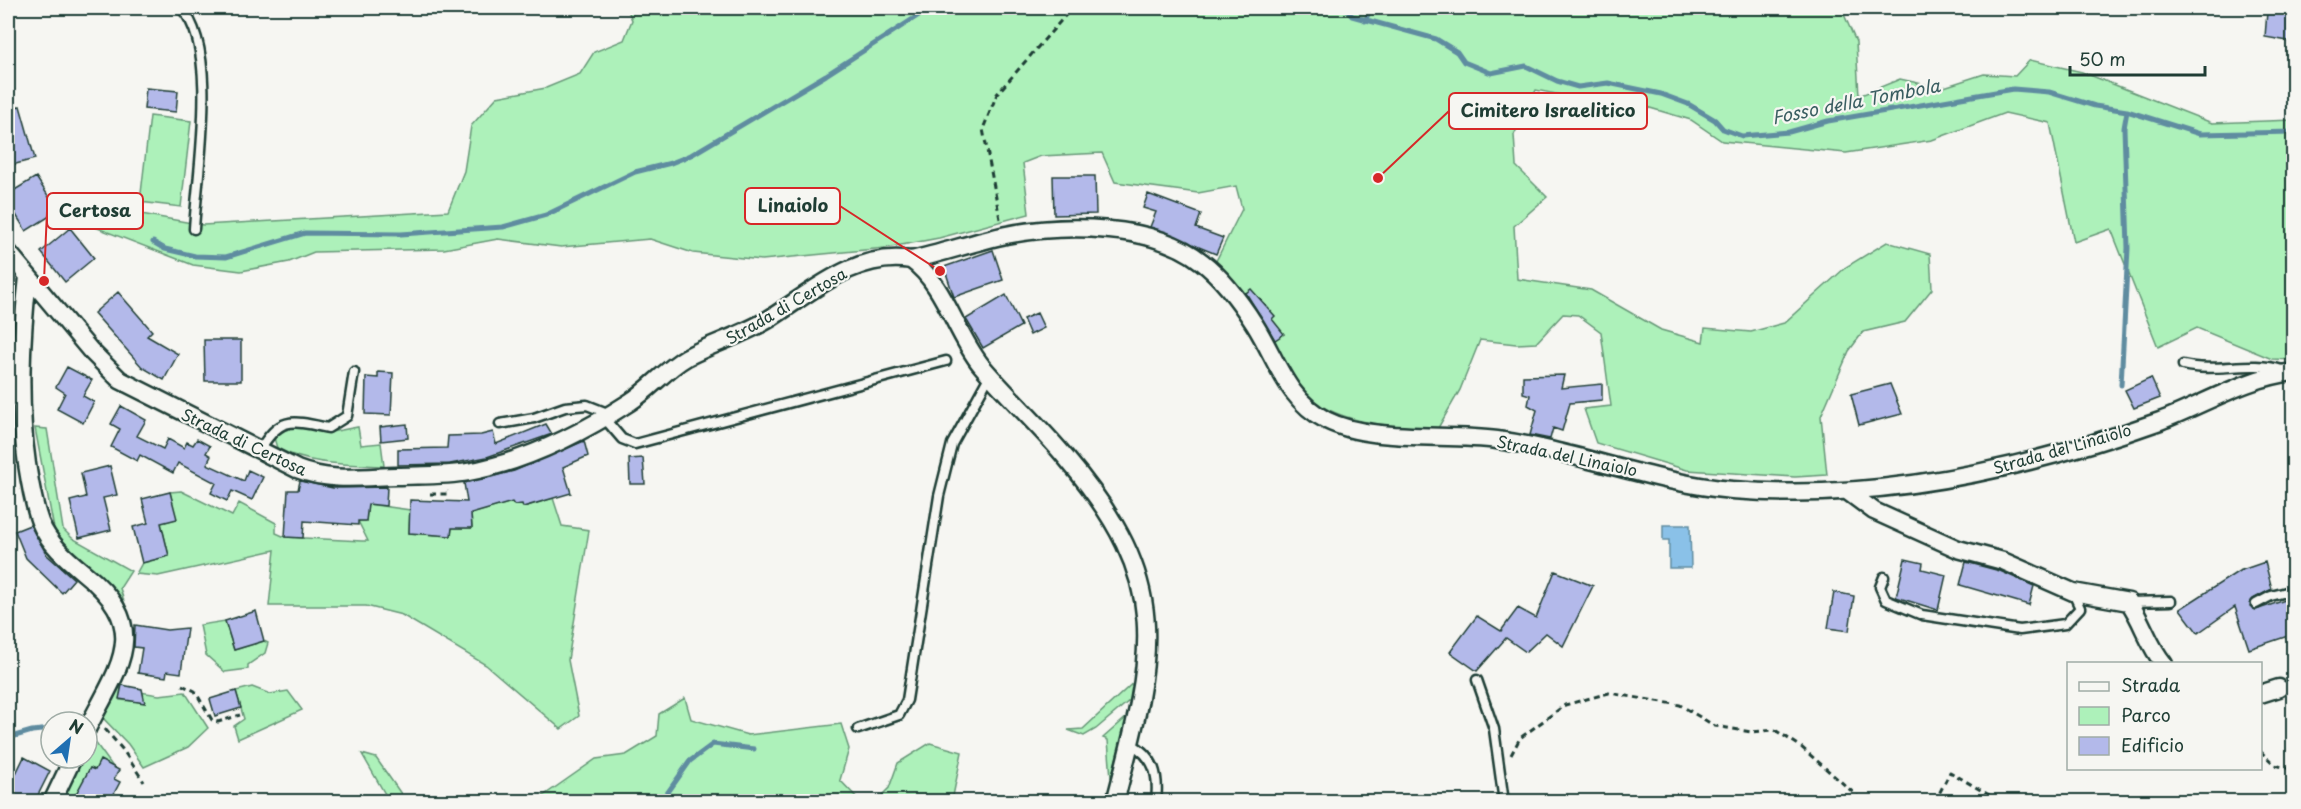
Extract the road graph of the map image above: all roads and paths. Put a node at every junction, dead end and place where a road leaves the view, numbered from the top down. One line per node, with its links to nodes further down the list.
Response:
1 (181, 8): 3 (lane)
2 (1072, 8): 4 (path)
3 (194, 229)
4 (1003, 236): 6 (street, Strada del Linaiolo); 16 (street, Strada del Linaiolo)
5 (8, 252): 7 (street, Strada di Certosa)
6 (911, 260): 12 (street); 13 (street, Strada di Certosa)
7 (28, 277): 15 (street, Strada di Certosa); 28 (street)
8 (946, 361): 13 (lane)
9 (2183, 365): 11 (lane)
10 (354, 372): 15 (lane)
11 (2291, 372): 16 (street, Strada del Linaiolo)
12 (990, 375): 30 (lane); 32 (street)
13 (607, 416): 14 (lane); 15 (street, Strada di Certosa)
14 (500, 424)
15 (258, 451)
16 (1847, 491): 19 (street)
17 (1884, 578): 19 (lane)
18 (2294, 590): 22 (lane)
19 (2073, 592): 21 (street)
20 (2171, 601): 21 (lane)
21 (2129, 602): 23 (street)
22 (2256, 604)
23 (2163, 662)
24 (1477, 680): 36 (lane)
25 (182, 685): 29 (path)
26 (2286, 686): 27 (street)
27 (2262, 693)
28 (96, 710)
29 (240, 716)
30 (858, 729)
31 (99, 730): 37 (path)
32 (1130, 743): 39 (street); 40 (lane)
33 (2262, 753): 35 (path)
34 (67, 770): 38 (street)
35 (2294, 770)
36 (1501, 776): 41 (lane); 42 (path)
37 (144, 782)
38 (52, 801)
39 (1115, 801)
40 (1156, 801)
41 (1504, 801)
42 (1864, 801)
43 (1935, 801): 44 (path)
44 (2001, 801)

